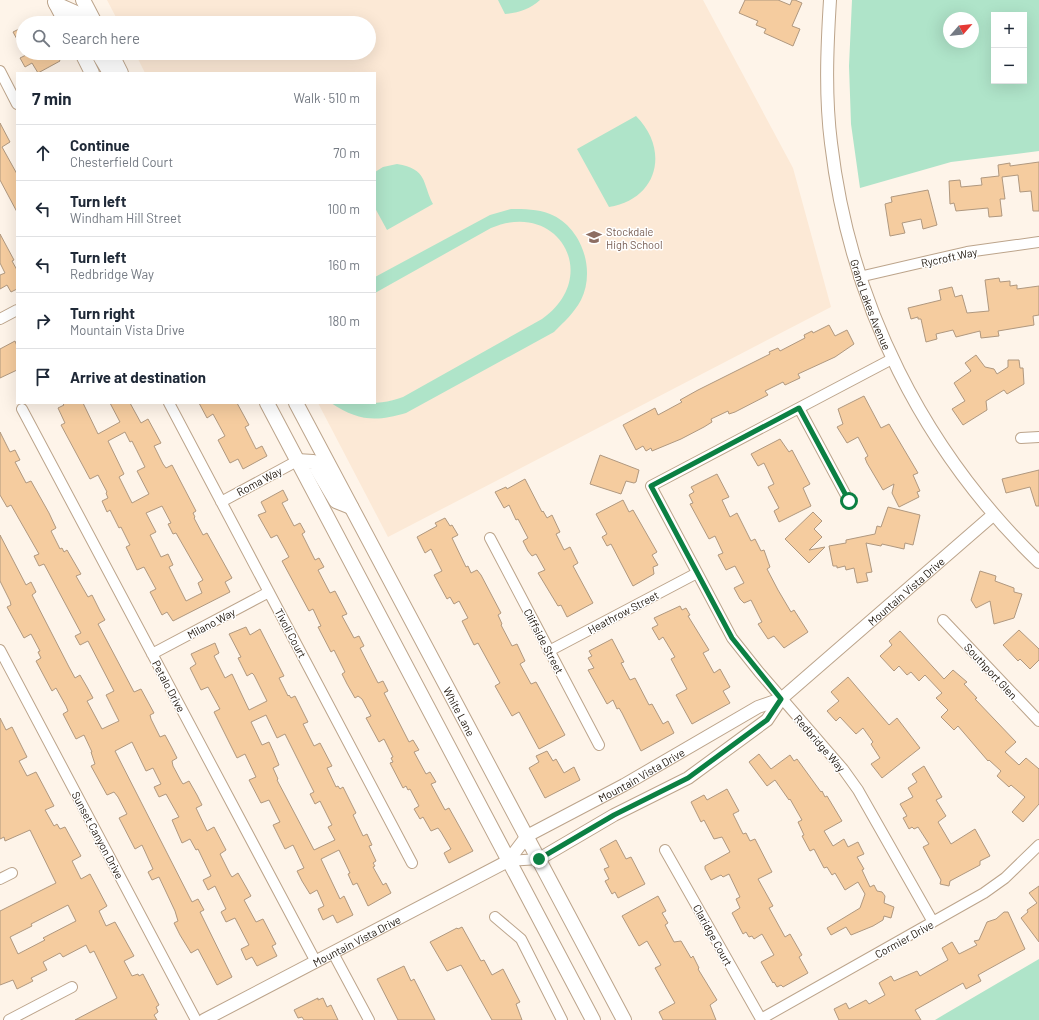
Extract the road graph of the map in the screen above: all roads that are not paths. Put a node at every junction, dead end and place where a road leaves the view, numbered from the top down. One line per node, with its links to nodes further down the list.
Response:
1 (83, 0): 6 (main road)
2 (830, 0): 16 (street, Grand Lakes Avenue)
3 (55, 2): 4 (main road); 5 (main road)
4 (62, 16)
5 (78, 16)
6 (91, 16)
7 (86, 60): 11 (main road)
8 (102, 60): 12 (main road)
9 (114, 60): 13 (main road)
10 (0, 71): 14 (street)
11 (92, 72)
12 (109, 72)
13 (120, 72)
14 (16, 102)
15 (1039, 242): 16 (street, Rycroft Way)
16 (859, 277): 19 (street, Grand Lakes Avenue)
17 (16, 311): 18 (street)
18 (0, 319)
19 (892, 359): 23 (street); 31 (street, Grand Lakes Avenue)
20 (170, 404): 29 (street, Tivoli Court)
21 (268, 404): 27 (main road)
22 (297, 404): 30 (main road, White Lane)
23 (799, 408): 28 (street); 34 (street, Redbridge Way)
24 (22, 409): 39 (street, Petalo Drive)
25 (1039, 437): 26 (street)
26 (1021, 438)
27 (297, 461): 29 (street, Roma Way); 30 (main road); 47 (main road)
28 (849, 501)
29 (221, 502): 35 (street, Tivoli Court)
30 (351, 507): 43 (main road, White Lane)
31 (993, 515): 33 (street, Grand Lakes Avenue); 40 (street, Mountain Vista Drive)
32 (490, 538): 38 (street, Cliffside Street)
33 (1039, 562)
34 (697, 573): 38 (street, Heathrow Street); 40 (street, Redbridge Way)
35 (269, 592): 39 (street, Milano Way); 48 (street, Tivoli Court)
36 (943, 620): 41 (street, Southport Glen)
37 (0, 650): 57 (street, Sunset Canyon Drive)
38 (549, 651): 42 (street, Cliffside Street)
39 (152, 654): 54 (street, Petalo Drive)
40 (781, 699): 43 (street, Mountain Vista Drive); 46 (street, Mountain Vista Drive); 52 (street, Redbridge Way)
41 (1039, 721)
42 (599, 745)
43 (527, 836): 46 (main road, White Lane); 47 (street, Mountain Vista Drive)
44 (1039, 845): 52 (street, Cormier Drive)
45 (665, 850): 63 (street, Claridge Court)
46 (539, 859): 47 (street, Mountain Vista Drive); 62 (main road, White Lane)
47 (508, 861): 53 (street, Mountain Vista Drive); 61 (main road)
48 (412, 863)
49 (12, 873): 50 (street)
50 (0, 879)
51 (495, 917): 60 (street)
52 (933, 922): 63 (street, Cormier Drive)
53 (333, 953): 54 (street, Mountain Vista Drive); 59 (street)
54 (316, 962): 58 (street, Mountain Vista Drive)
55 (72, 986): 56 (street)
56 (9, 1020)
57 (196, 1020)
58 (204, 1020)
59 (368, 1020)
60 (562, 1020)
61 (593, 1020)
62 (624, 1020)
63 (761, 1020)

